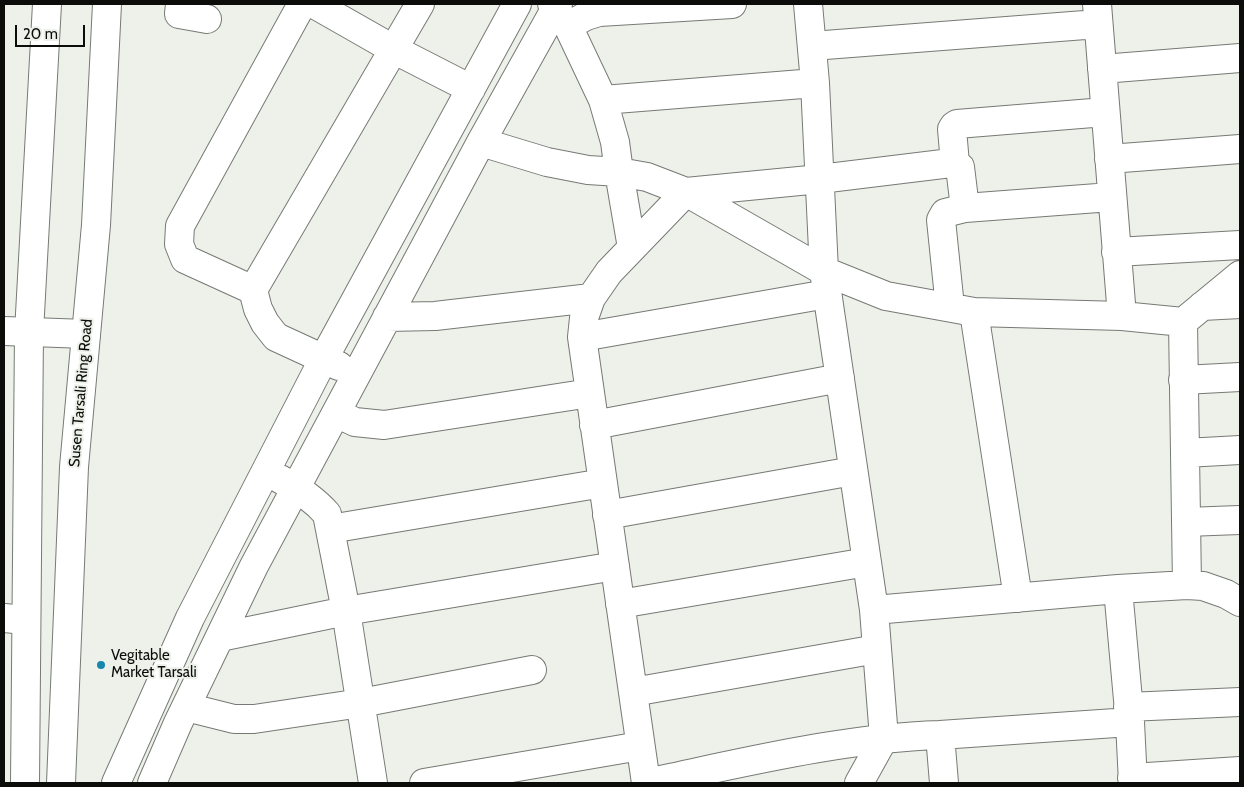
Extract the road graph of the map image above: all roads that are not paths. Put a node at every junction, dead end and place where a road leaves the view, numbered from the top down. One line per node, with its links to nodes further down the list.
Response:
1 (47, 4): 42 (street)
2 (107, 4): 43 (street, Susen Tarsali Ring Road)
3 (180, 4): 12 (street)
4 (302, 4): 35 (street)
5 (314, 4): 14 (street)
6 (420, 4): 14 (street)
7 (518, 4): 18 (street)
8 (732, 4): 10 (street)
9 (808, 4): 13 (street)
10 (558, 10): 19 (street); 21 (street)
11 (1098, 14): 13 (street); 16 (street)
12 (207, 19)
13 (812, 46): 17 (street)
14 (393, 49): 18 (street); 35 (street)
15 (1240, 58): 16 (street)
16 (1102, 69): 20 (street)
17 (815, 83): 19 (street); 26 (street)
18 (471, 89): 45 (street)
19 (603, 100): 25 (street)
20 (1105, 112): 23 (street); 24 (street)
21 (481, 142): 25 (street); 41 (street)
22 (1240, 148): 23 (street)
23 (1109, 159): 28 (street)
24 (955, 164): 26 (street); 29 (street)
25 (619, 172): 27 (street); 31 (street)
26 (820, 179): 27 (street); 34 (street)
27 (686, 192): 31 (street); 34 (street)
28 (1111, 196): 29 (street); 32 (street)
29 (965, 208): 38 (street)
30 (1240, 245): 32 (street)
31 (632, 248): 36 (street)
32 (1116, 252): 40 (street)
33 (1240, 275): 39 (street)
34 (826, 282): 38 (street); 44 (street); 48 (street)
35 (253, 290): 45 (street)
36 (591, 298): 41 (street); 44 (street)
37 (1240, 304): 39 (street)
38 (962, 310): 40 (street); 68 (street)
39 (1193, 314): 40 (street); 49 (street)
40 (1122, 316)
41 (387, 317): 46 (street)
42 (16, 331): 43 (street); 72 (street)
43 (86, 334): 87 (street, Susen Tarsali Ring Road)
44 (582, 337): 50 (street)
45 (324, 358): 46 (street); 56 (street)
46 (356, 375): 51 (street)
47 (1240, 377): 49 (street)
48 (840, 378): 52 (street); 55 (street)
49 (1184, 380): 54 (street)
50 (590, 393): 51 (street); 52 (street)
51 (336, 413): 58 (street)
52 (594, 425): 57 (street)
53 (1240, 450): 54 (street)
54 (1185, 453): 61 (street)
55 (853, 471): 59 (street); 63 (street)
56 (265, 472): 58 (street); 88 (street)
57 (603, 483): 59 (street); 62 (street)
58 (296, 487): 62 (street); 73 (street)
59 (607, 514): 64 (street)
60 (1240, 520): 61 (street)
61 (1186, 522): 65 (street)
62 (330, 529): 71 (street)
63 (867, 562): 69 (street); 70 (street)
64 (614, 566): 69 (street); 71 (street)
65 (1187, 585): 66 (street); 67 (street)
66 (1118, 589): 68 (street); 80 (street)
67 (1236, 596)
68 (1018, 598): 70 (street)
69 (620, 604): 76 (street)
70 (874, 610): 74 (street)
71 (346, 611): 73 (street); 78 (street)
72 (15, 619): 86 (street)
73 (220, 637): 79 (street)
74 (877, 649): 76 (street); 82 (street)
75 (532, 670): 78 (street)
76 (633, 692): 83 (street)
77 (1240, 702): 80 (street)
78 (361, 703): 79 (street); 90 (street)
79 (186, 707): 89 (street)
80 (1129, 714): 81 (street); 85 (street)
81 (940, 735): 82 (street); 94 (street)
82 (884, 738): 92 (street); 93 (street)
83 (640, 746): 91 (street); 92 (street)
84 (1240, 771): 85 (street)
85 (1132, 781)
86 (25, 783)
87 (61, 783)
88 (116, 783)
89 (152, 783)
90 (373, 783)
91 (424, 783)
92 (646, 783)
93 (859, 783)
94 (944, 783)

